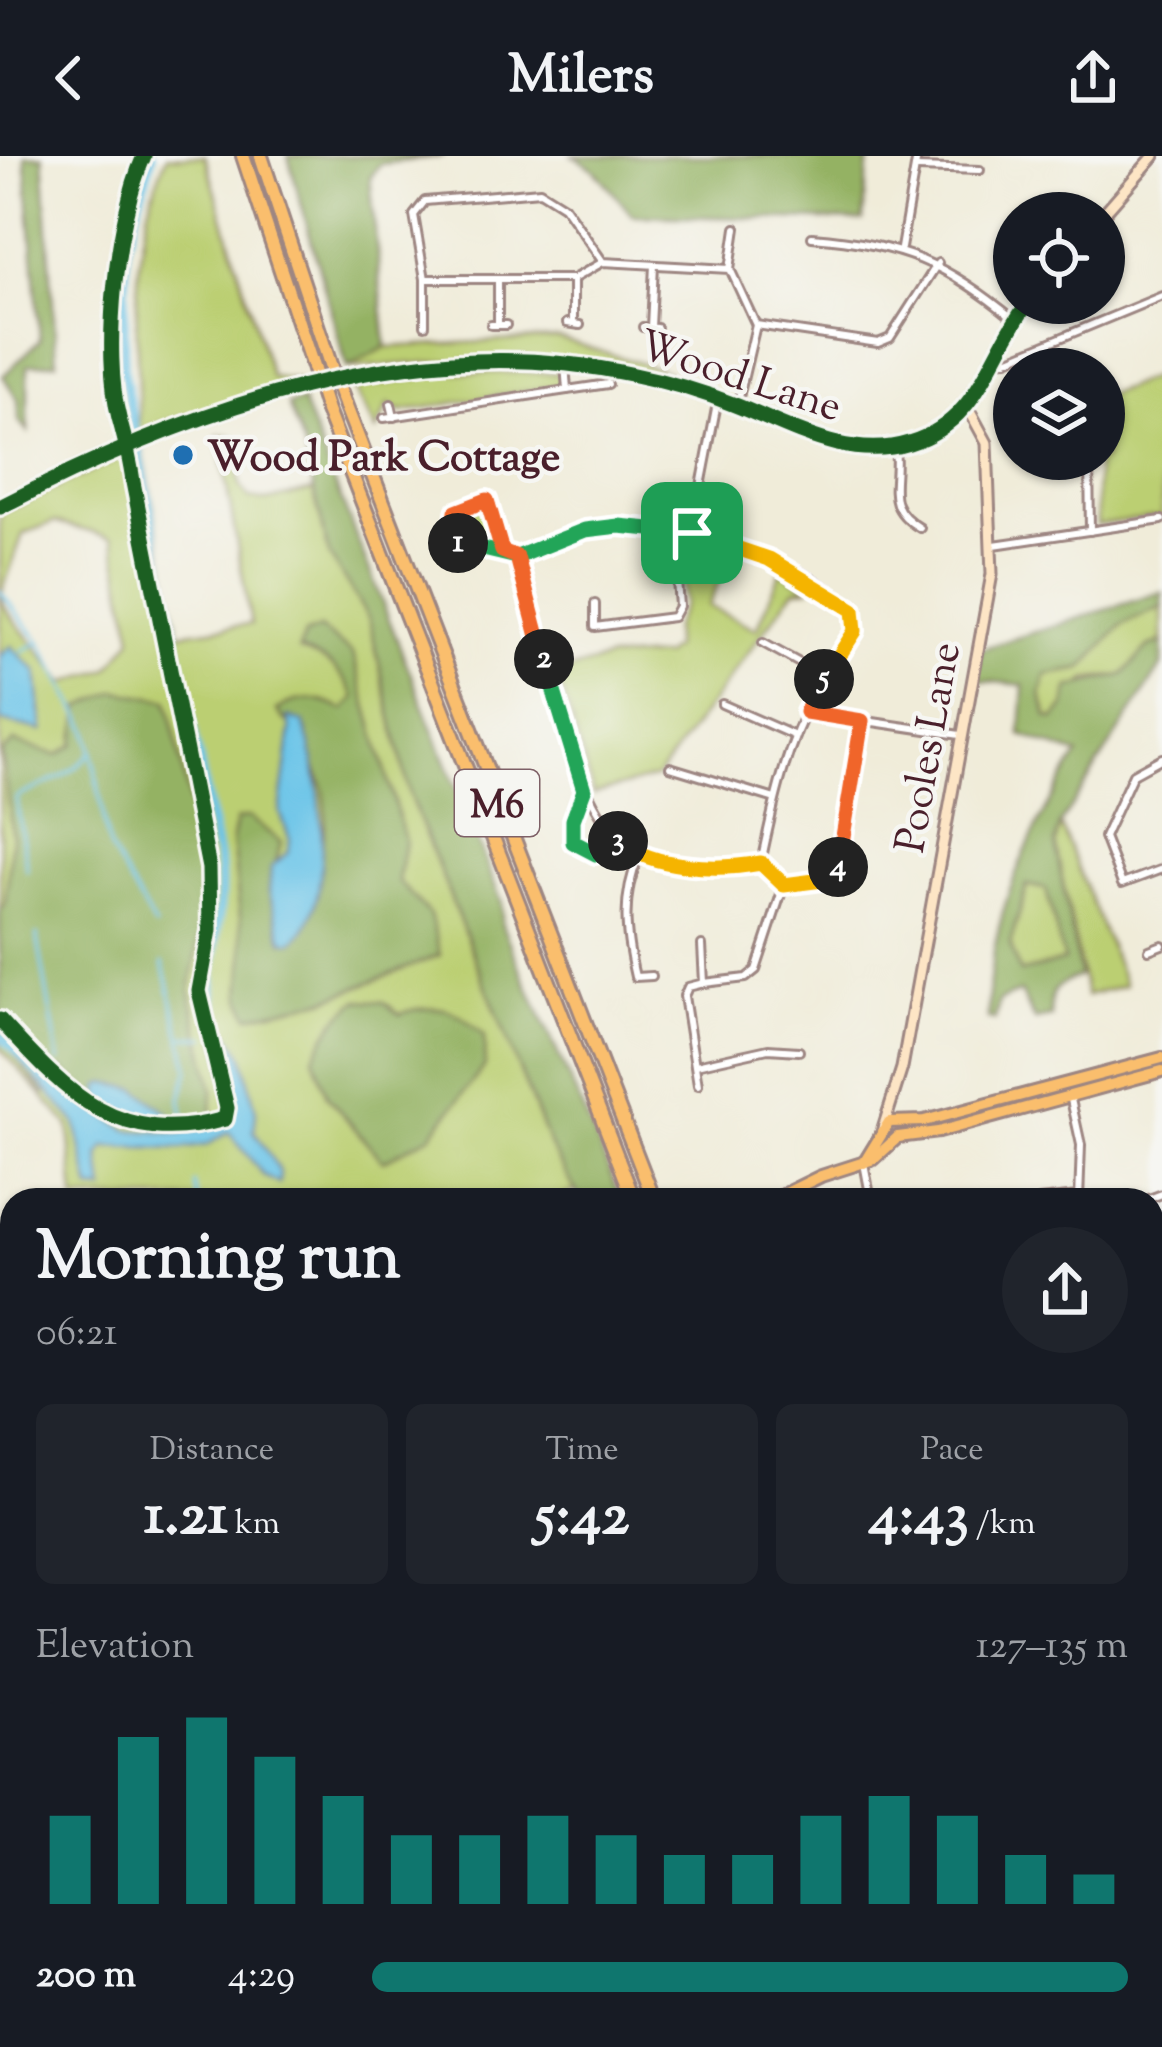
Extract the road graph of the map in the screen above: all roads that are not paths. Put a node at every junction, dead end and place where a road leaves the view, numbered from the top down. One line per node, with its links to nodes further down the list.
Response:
1 (243, 156): 78 (highway, M6, bridge)
2 (261, 156): 79 (highway, M6, bridge)
3 (917, 156): 5 (street)
4 (1154, 156): 7 (street)
5 (917, 168): 6 (street); 10 (street)
6 (980, 170)
7 (1122, 192)
8 (736, 228): 14 (street)
9 (812, 237): 10 (street)
10 (901, 248): 12 (street)
11 (603, 262): 13 (street); 16 (street); 17 (street)
12 (938, 263): 19 (street); 23 (street)
13 (654, 265): 14 (street); 24 (street)
14 (730, 269): 23 (street)
15 (498, 278): 16 (street); 17 (street); 20 (street)
16 (425, 279): 22 (street)
17 (572, 279): 21 (street)
18 (1162, 296): 25 (street)
19 (993, 304)
20 (498, 324)
21 (574, 324)
22 (425, 326)
23 (755, 326): 34 (street)
24 (650, 327)
25 (1048, 343): 26 (street); 27 (street)
26 (1033, 348)
27 (1050, 348)
28 (993, 361): 35 (street)
29 (565, 364): 31 (street); 32 (street, Wood Lane); 38 (street, Wood Lane)
30 (608, 384): 31 (street, Wood Lane)
31 (567, 390): 33 (street, Wood Lane)
32 (718, 398): 34 (street, Wood Lane); 43 (street)
33 (391, 404)
34 (737, 406): 36 (street, Wood Lane)
35 (968, 408): 36 (street); 44 (street, Pooles Lane)
36 (895, 447): 39 (street)
37 (1089, 480): 42 (street)
38 (0, 507)
39 (918, 514)
40 (1162, 520): 42 (street)
41 (673, 530): 43 (street); 46 (street); 47 (street)
42 (1090, 531): 44 (street)
43 (692, 533): 49 (street)
44 (994, 544): 53 (street, Pooles Lane)
45 (502, 551): 45 (street); 46 (street)
46 (521, 554): 57 (street)
47 (595, 604)
48 (763, 643): 49 (street)
49 (825, 677): 51 (street)
50 (722, 704): 54 (street)
51 (806, 712): 52 (street); 54 (street)
52 (862, 721): 53 (street); 63 (street)
53 (960, 735): 75 (street, Pooles Lane)
54 (796, 736): 58 (street)
55 (1162, 758): 62 (street)
56 (670, 767): 58 (street)
57 (584, 790): 59 (street); 59 (street)
58 (775, 799): 61 (street)
59 (618, 840): 60 (street)
60 (639, 856): 61 (street); 67 (street)
61 (761, 863): 63 (street)
62 (1162, 869)
63 (784, 885): 68 (street)
64 (702, 945): 68 (street)
65 (1162, 945): 66 (street)
66 (1149, 950)
67 (652, 976)
68 (704, 983): 71 (street)
69 (799, 1051): 71 (street)
70 (1162, 1058): 74 (main road)
71 (697, 1065): 73 (street)
72 (1162, 1071): 74 (main road)
73 (698, 1085)
74 (1069, 1092): 75 (main road); 76 (main road); 82 (street)
75 (889, 1126): 76 (main road); 77 (main road)
76 (897, 1138): 77 (main road)
77 (864, 1163): 80 (main road); 81 (street)
78 (629, 1188)
79 (649, 1188)
80 (796, 1188)
81 (869, 1188)
82 (1079, 1188)

